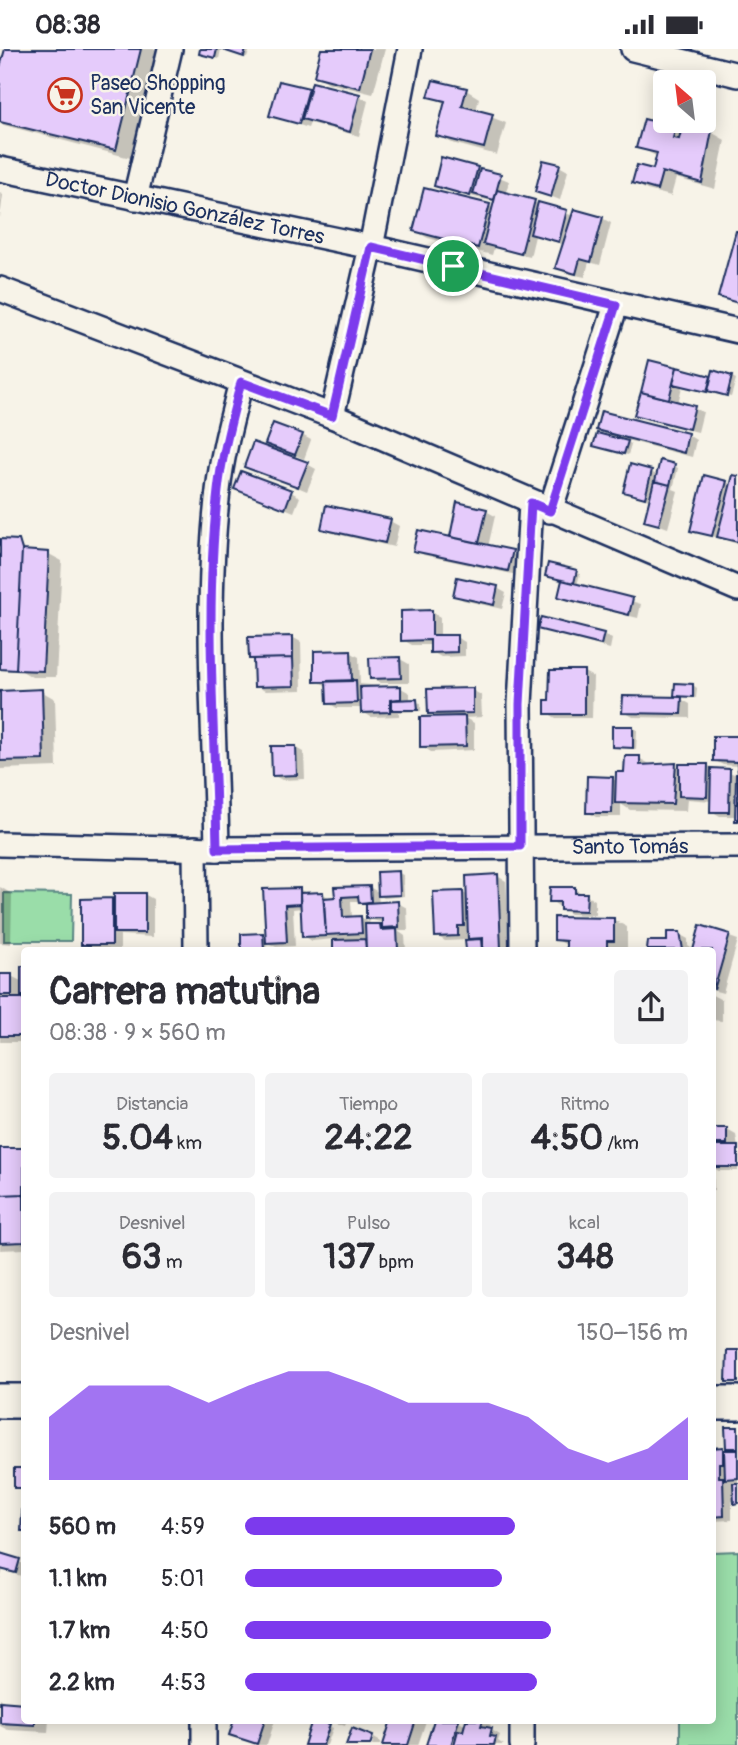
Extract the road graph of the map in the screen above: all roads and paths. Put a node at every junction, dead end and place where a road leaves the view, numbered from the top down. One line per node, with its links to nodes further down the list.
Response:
1 (170, 49): 6 (street)
2 (410, 49): 7 (street)
3 (633, 49): 4 (street)
4 (738, 75)
5 (0, 169): 6 (street, Doctor Dionisio González Torres)
6 (135, 198): 7 (street, Doctor Dionisio González Torres)
7 (371, 247): 9 (street, Doctor Dionisio González Torres); 12 (street)
8 (0, 289): 11 (street)
9 (616, 305): 10 (street, Doctor Dionisio González Torres); 13 (street)
10 (738, 331)
11 (241, 382): 12 (street); 18 (street)
12 (332, 416): 13 (street)
13 (540, 507): 14 (street); 16 (street)
14 (738, 589)
15 (0, 844): 18 (street, Santo Tomás)
16 (520, 846): 17 (street, Santo Tomás); 18 (street, Santo Tomás); 20 (street)
17 (738, 846)
18 (206, 848): 19 (street)
19 (197, 947)
20 (522, 947)
21 (0, 1401): 22 (street)
22 (21, 1401)
23 (716, 1403): 24 (street)
24 (738, 1403)
25 (204, 1724): 27 (street)
26 (522, 1724): 28 (street)
27 (204, 1745)
28 (522, 1745)

